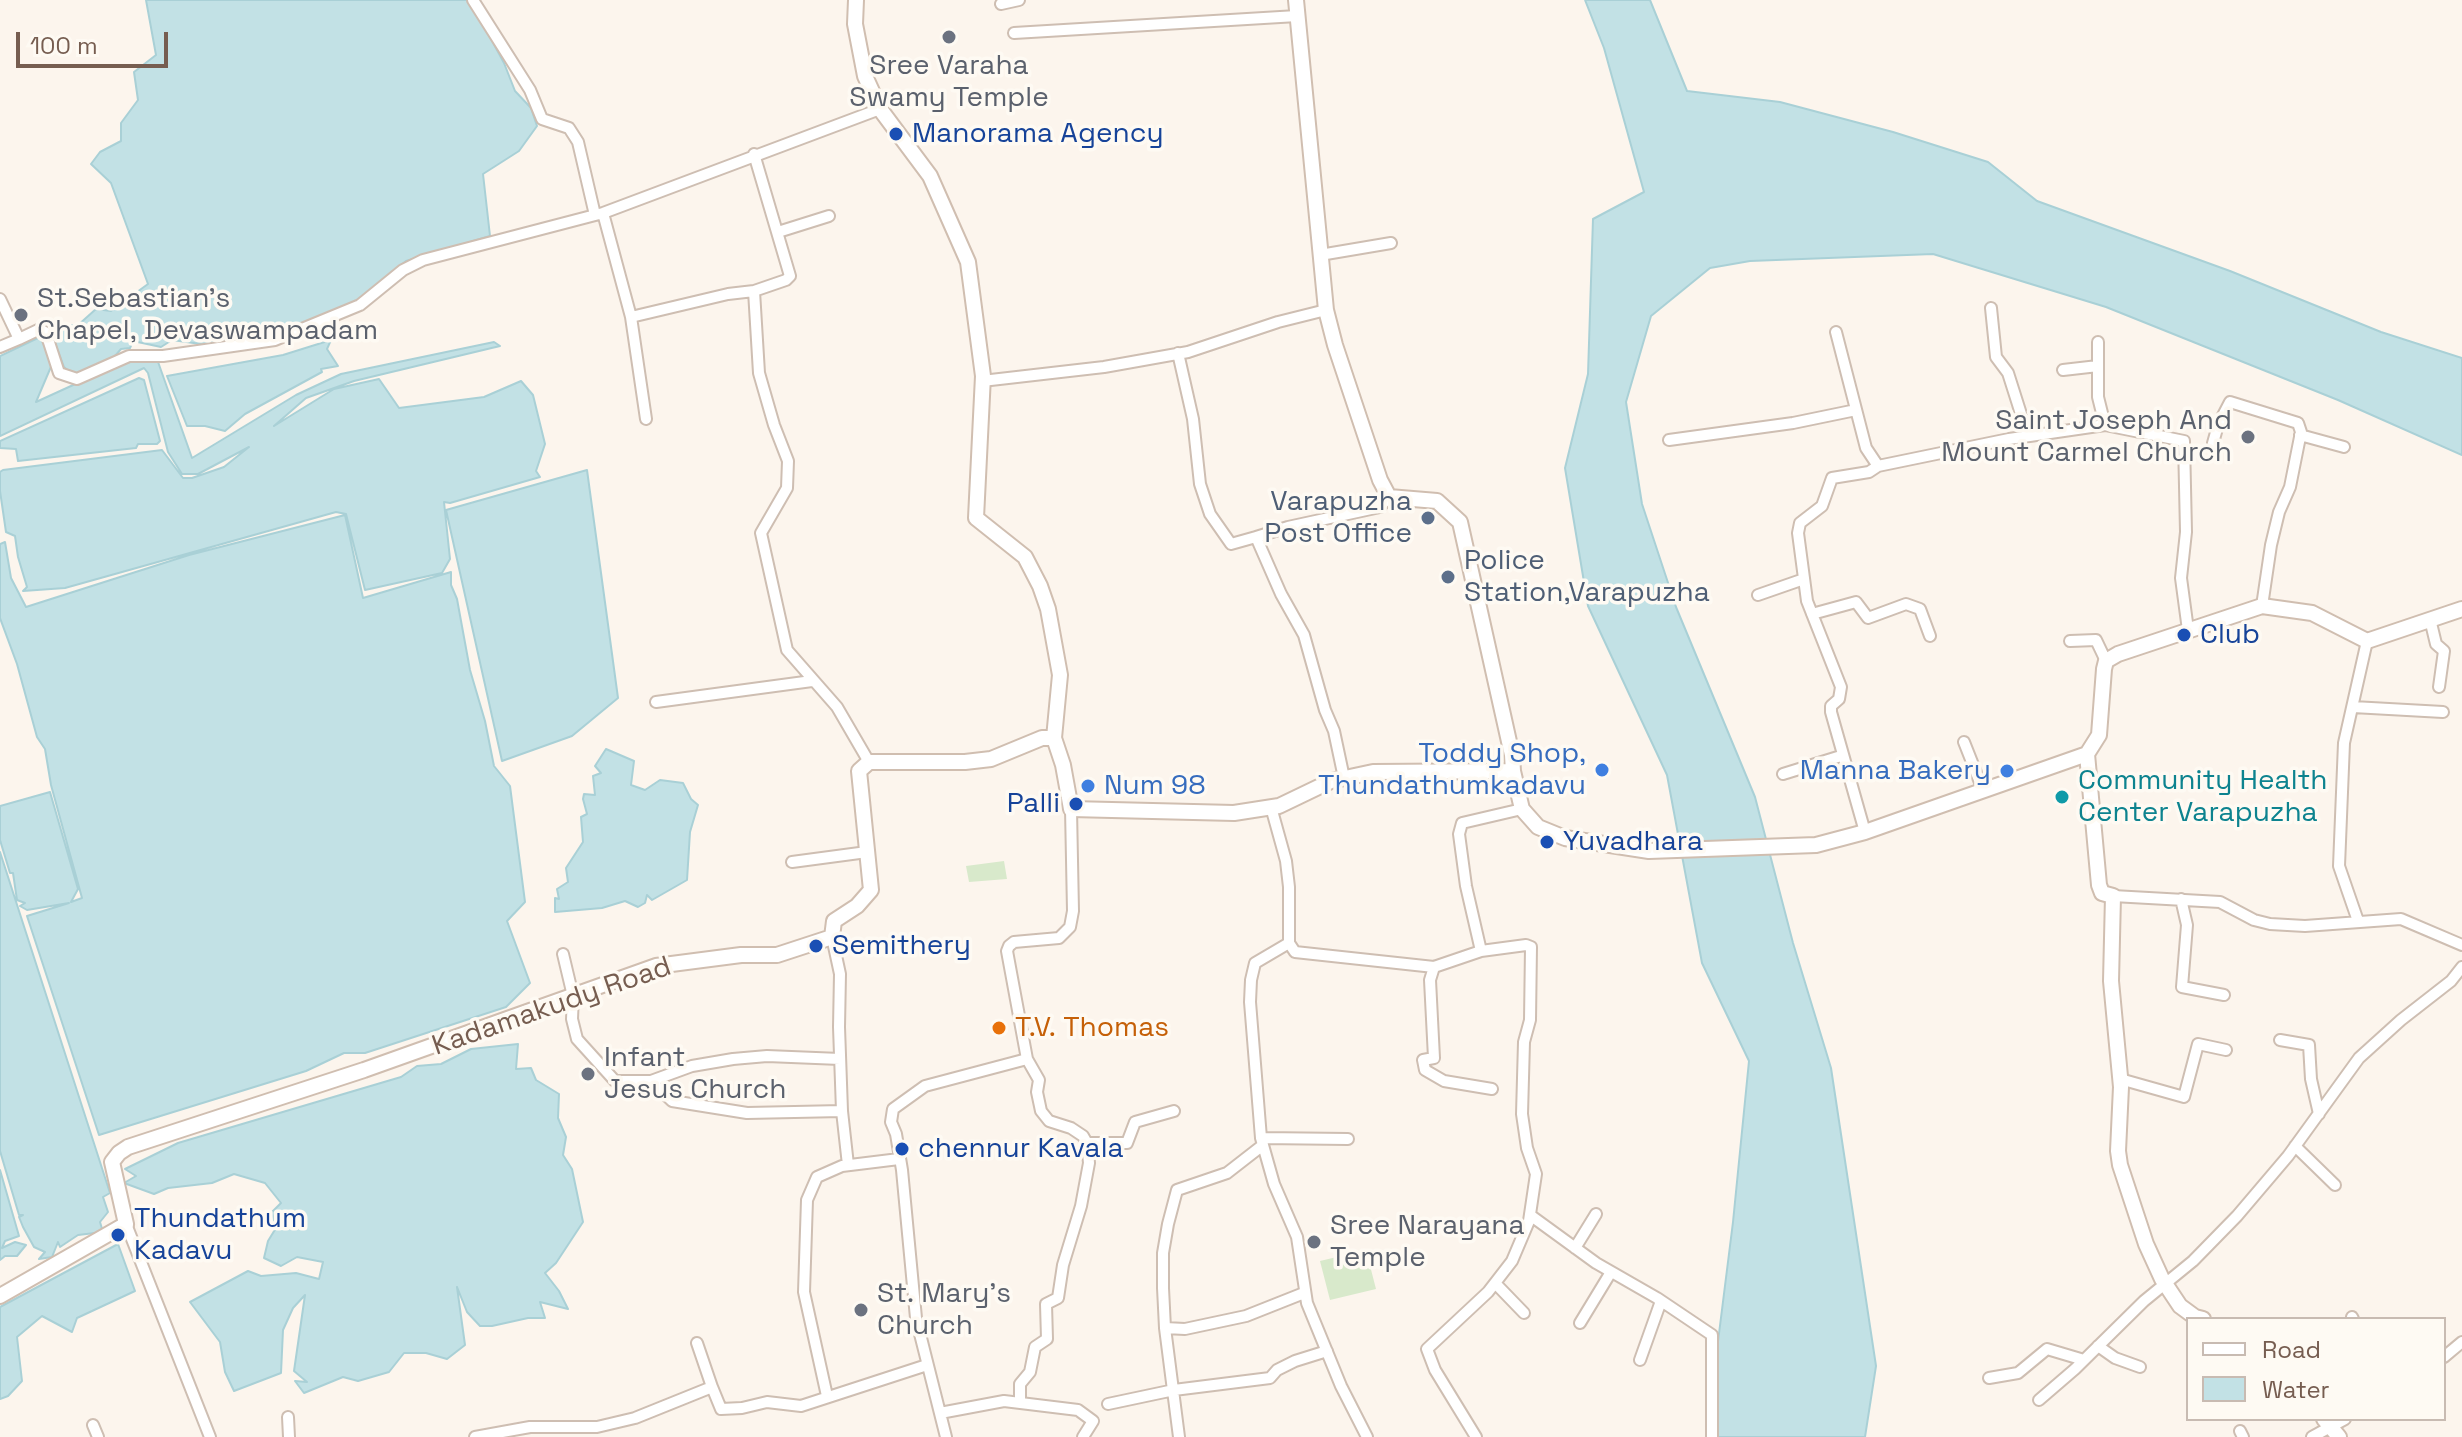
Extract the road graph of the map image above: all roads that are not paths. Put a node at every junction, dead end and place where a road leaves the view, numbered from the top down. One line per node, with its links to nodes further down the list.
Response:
1 (473, 0): 10 (street)
2 (856, 0): 8 (street)
3 (1019, 0): 5 (street)
4 (1296, 0): 6 (street)
5 (1001, 4)
6 (1297, 16): 7 (street); 14 (street)
7 (1014, 33)
8 (880, 109): 9 (street); 27 (street)
9 (754, 154): 10 (street); 12 (street)
10 (599, 214): 19 (street); 21 (street)
11 (829, 216): 12 (street)
12 (778, 232): 15 (street)
13 (1391, 243): 14 (street)
14 (1320, 255): 18 (street)
15 (754, 291): 19 (street); 50 (street)
16 (0, 299): 21 (street)
17 (1991, 308): 32 (street)
18 (1326, 310): 24 (street); 37 (street)
19 (631, 317): 29 (street)
20 (1836, 332): 28 (street)
21 (19, 339): 23 (street)
22 (2098, 342): 25 (street)
23 (0, 347)
24 (1178, 353): 27 (street); 38 (street)
25 (2098, 366): 26 (street); 30 (street)
26 (2063, 370)
27 (982, 381): 55 (street)
28 (1856, 410): 33 (street); 36 (street)
29 (646, 419)
30 (2105, 425): 32 (street); 45 (street)
31 (2300, 435): 34 (street); 35 (street); 41 (street)
32 (2028, 436): 36 (street)
33 (1669, 440)
34 (2213, 443)
35 (2344, 447)
36 (1878, 466): 39 (street)
37 (1389, 497): 38 (street); 60 (street)
38 (1256, 537): 62 (street)
39 (1804, 579): 40 (street); 43 (street)
40 (1758, 595)
41 (2262, 606): 45 (street); 48 (street)
42 (2462, 609): 44 (street)
43 (1812, 614): 46 (street); 58 (street)
44 (2430, 619): 48 (street); 51 (street)
45 (2188, 630): 49 (street)
46 (1930, 636)
47 (2070, 641): 49 (street)
48 (2367, 641): 53 (street)
49 (2106, 661): 57 (street)
50 (812, 681): 52 (street); 59 (street)
51 (2439, 687)
52 (656, 702)
53 (2353, 707): 54 (street); 72 (street)
54 (2443, 712)
55 (1054, 738): 59 (street); 65 (street)
56 (1964, 742): 63 (street)
57 (2087, 754): 63 (street); 70 (street)
58 (1841, 756): 61 (street); 67 (street)
59 (869, 762): 68 (street)
60 (1513, 771): 62 (street); 66 (street)
61 (1783, 774)
62 (1344, 778): 64 (street)
63 (1983, 790): 67 (street)
64 (1271, 807): 65 (street); 74 (street)
65 (1071, 809): 85 (street)
66 (1522, 809): 67 (street); 76 (street)
67 (1865, 832)
68 (867, 852): 69 (street); 73 (street)
69 (792, 862)
70 (2113, 896): 71 (street); 86 (street)
71 (2181, 899): 72 (street); 80 (street)
72 (2358, 921): 75 (street)
73 (832, 937): 81 (street, Kadamakudy Road); 84 (street)
74 (1289, 943): 78 (street); 93 (street)
75 (2462, 945)
76 (1481, 951): 78 (street); 100 (street)
77 (563, 954): 81 (street)
78 (1434, 967): 88 (street)
79 (2462, 967): 91 (street)
80 (2224, 995)
81 (573, 996): 87 (street); 101 (street, Kadamakudy Road)
82 (2280, 1040): 91 (street)
83 (2226, 1050): 86 (street)
84 (840, 1059): 87 (street); 89 (street)
85 (1027, 1059): 94 (street); 96 (street)
86 (2120, 1079): 105 (street)
87 (651, 1081): 89 (street)
88 (1492, 1089)
89 (842, 1111): 97 (street)
90 (1174, 1111): 94 (street)
91 (2319, 1114): 95 (street)
92 (1348, 1139): 93 (street)
93 (1262, 1141): 106 (street); 112 (street)
94 (1087, 1143): 127 (street)
95 (2295, 1146): 98 (street); 105 (street)
96 (899, 1159): 97 (street); 120 (street)
97 (848, 1165): 125 (street)
98 (2335, 1185)
99 (1596, 1214): 102 (street)
100 (1530, 1215): 102 (street); 104 (street)
101 (126, 1224): 107 (street); 136 (street)
102 (1575, 1248): 103 (street)
103 (1611, 1272): 108 (street); 111 (street)
104 (1495, 1283): 109 (street); 143 (street)
105 (2165, 1284): 110 (street); 115 (street)
106 (1304, 1293): 112 (street); 116 (street)
107 (0, 1296)
108 (1661, 1301): 118 (street); 144 (street)
109 (1524, 1313)
110 (2196, 1317)
111 (1580, 1323)
112 (1165, 1328): 124 (street)
113 (2462, 1342): 117 (street)
114 (697, 1343): 123 (street)
115 (2098, 1346): 119 (street); 121 (street)
116 (1327, 1351): 124 (street); 142 (street)
117 (2446, 1355)
118 (1640, 1360)
119 (2084, 1360): 122 (street); 126 (street)
120 (927, 1365): 125 (street); 129 (street)
121 (2140, 1367)
122 (1989, 1378)
123 (712, 1387): 125 (street); 133 (street)
124 (1174, 1390): 128 (street); 141 (street)
125 (827, 1396)
126 (2039, 1400)
127 (1020, 1402): 129 (street); 140 (street)
128 (1108, 1404)
129 (940, 1413): 139 (street)
130 (288, 1417): 137 (street)
131 (93, 1425): 135 (street)
132 (2331, 1427): 145 (street)
133 (573, 1432): 134 (street)
134 (504, 1435): 138 (street)
135 (98, 1437)
136 (210, 1437)
137 (289, 1437)
138 (475, 1437)
139 (946, 1437)
140 (1083, 1437)
141 (1179, 1437)
142 (1367, 1437)
143 (1476, 1437)
144 (1712, 1437)
145 (2312, 1437)

